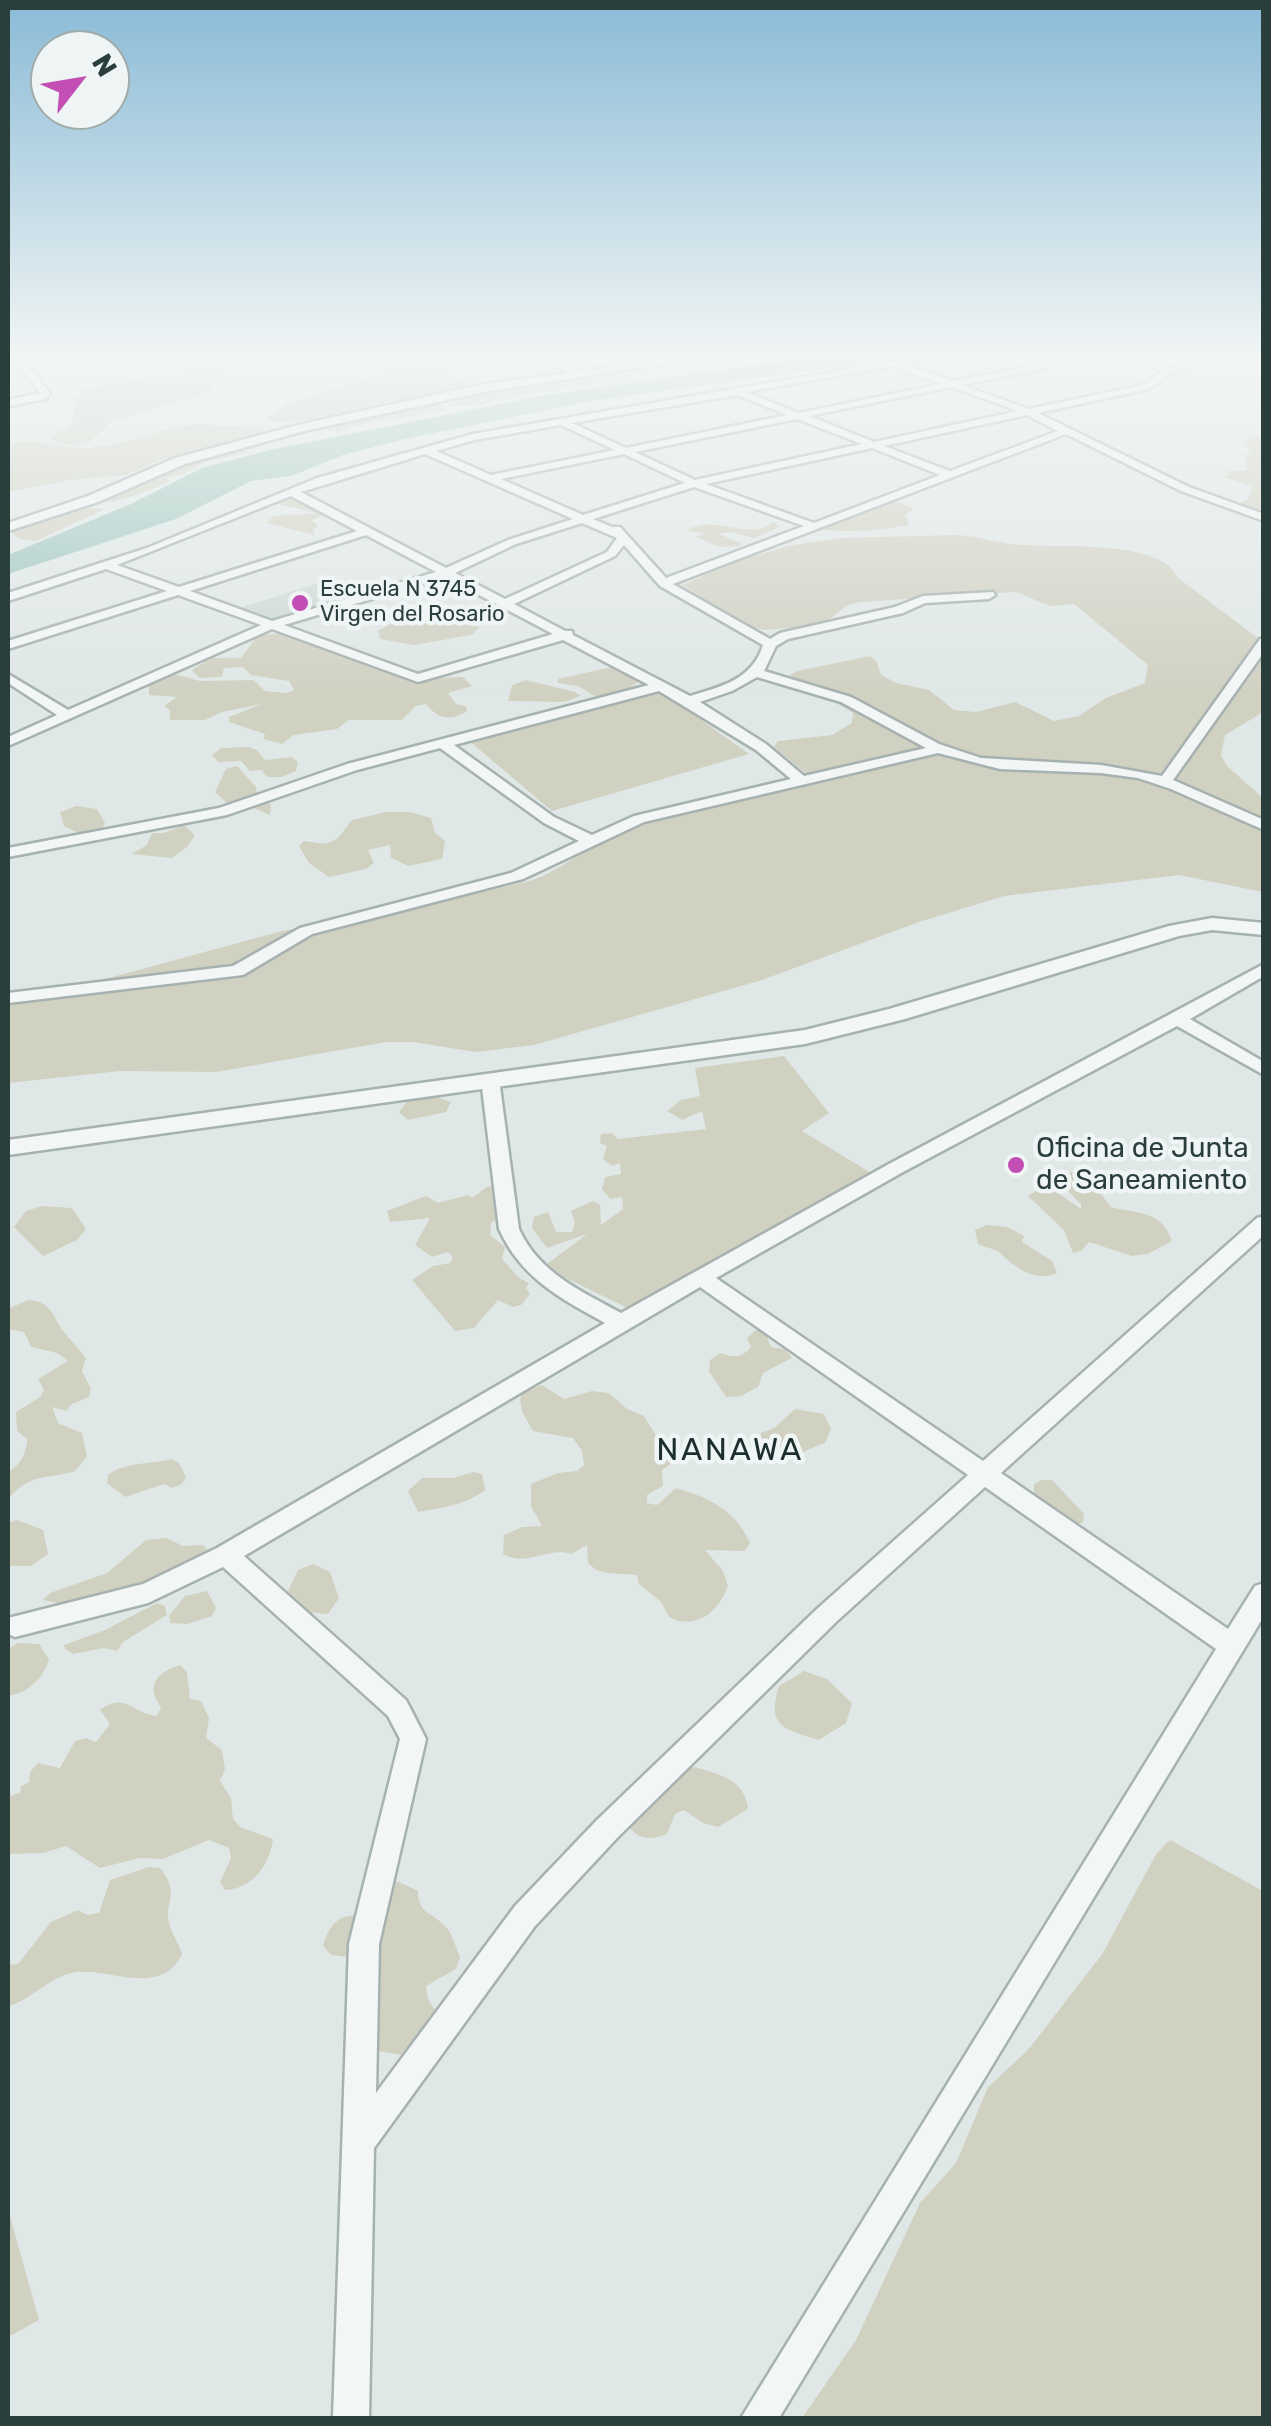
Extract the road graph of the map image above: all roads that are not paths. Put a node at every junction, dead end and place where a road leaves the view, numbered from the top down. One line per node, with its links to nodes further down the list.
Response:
1 (157, 470): 18 (street)
2 (359, 470): 13 (street)
3 (473, 470): 11 (street)
4 (527, 470): 11 (street)
5 (670, 470): 12 (street)
6 (749, 470): 12 (street)
7 (940, 470): 10 (street)
8 (960, 470): 10 (street)
9 (1146, 470): 16 (street)
10 (950, 474): 17 (street)
11 (491, 478): 15 (street)
12 (694, 482): 14 (street); 17 (street)
13 (292, 492): 19 (street); 21 (street)
14 (600, 514): 15 (street); 20 (street)
15 (581, 518): 20 (street); 22 (street)
16 (1264, 518)
17 (813, 526): 23 (street)
18 (8, 527)
19 (368, 531): 22 (street); 24 (street)
20 (624, 537): 23 (street); 27 (street)
21 (108, 566): 24 (street); 26 (street)
22 (448, 572): 27 (street); 28 (street)
23 (664, 583): 31 (street)
24 (176, 592): 28 (street); 32 (street)
25 (989, 595): 31 (street)
26 (8, 597)
27 (506, 604): 29 (street)
28 (270, 626): 29 (street); 37 (street)
29 (568, 634): 35 (street)
30 (1264, 642): 41 (street)
31 (770, 644): 33 (street)
32 (8, 645)
33 (756, 673): 36 (street); 40 (street)
34 (8, 678): 37 (street)
35 (661, 686): 36 (street); 39 (street)
36 (689, 701): 42 (street)
37 (68, 716): 38 (street)
38 (8, 742)
39 (441, 742): 44 (street); 45 (street)
40 (938, 749): 41 (street); 42 (street)
41 (1166, 780): 43 (street)
42 (803, 782): 44 (street)
43 (1264, 826)
44 (593, 842): 48 (street)
45 (8, 852)
46 (1264, 929): 51 (street)
47 (1264, 970): 49 (street)
48 (8, 998)
49 (1180, 1020): 50 (street); 54 (street)
50 (1264, 1070)
51 (490, 1079): 52 (street); 55 (street)
52 (8, 1148)
53 (1264, 1223): 56 (street)
54 (700, 1277): 55 (street); 56 (street)
55 (624, 1324): 57 (street)
56 (984, 1474): 60 (street); 61 (street)
57 (226, 1556): 59 (street); 61 (street)
58 (1264, 1592): 60 (street)
59 (10, 1626)
60 (1230, 1645): 63 (street)
61 (359, 2142): 62 (street)
62 (350, 2418)
63 (758, 2418)

